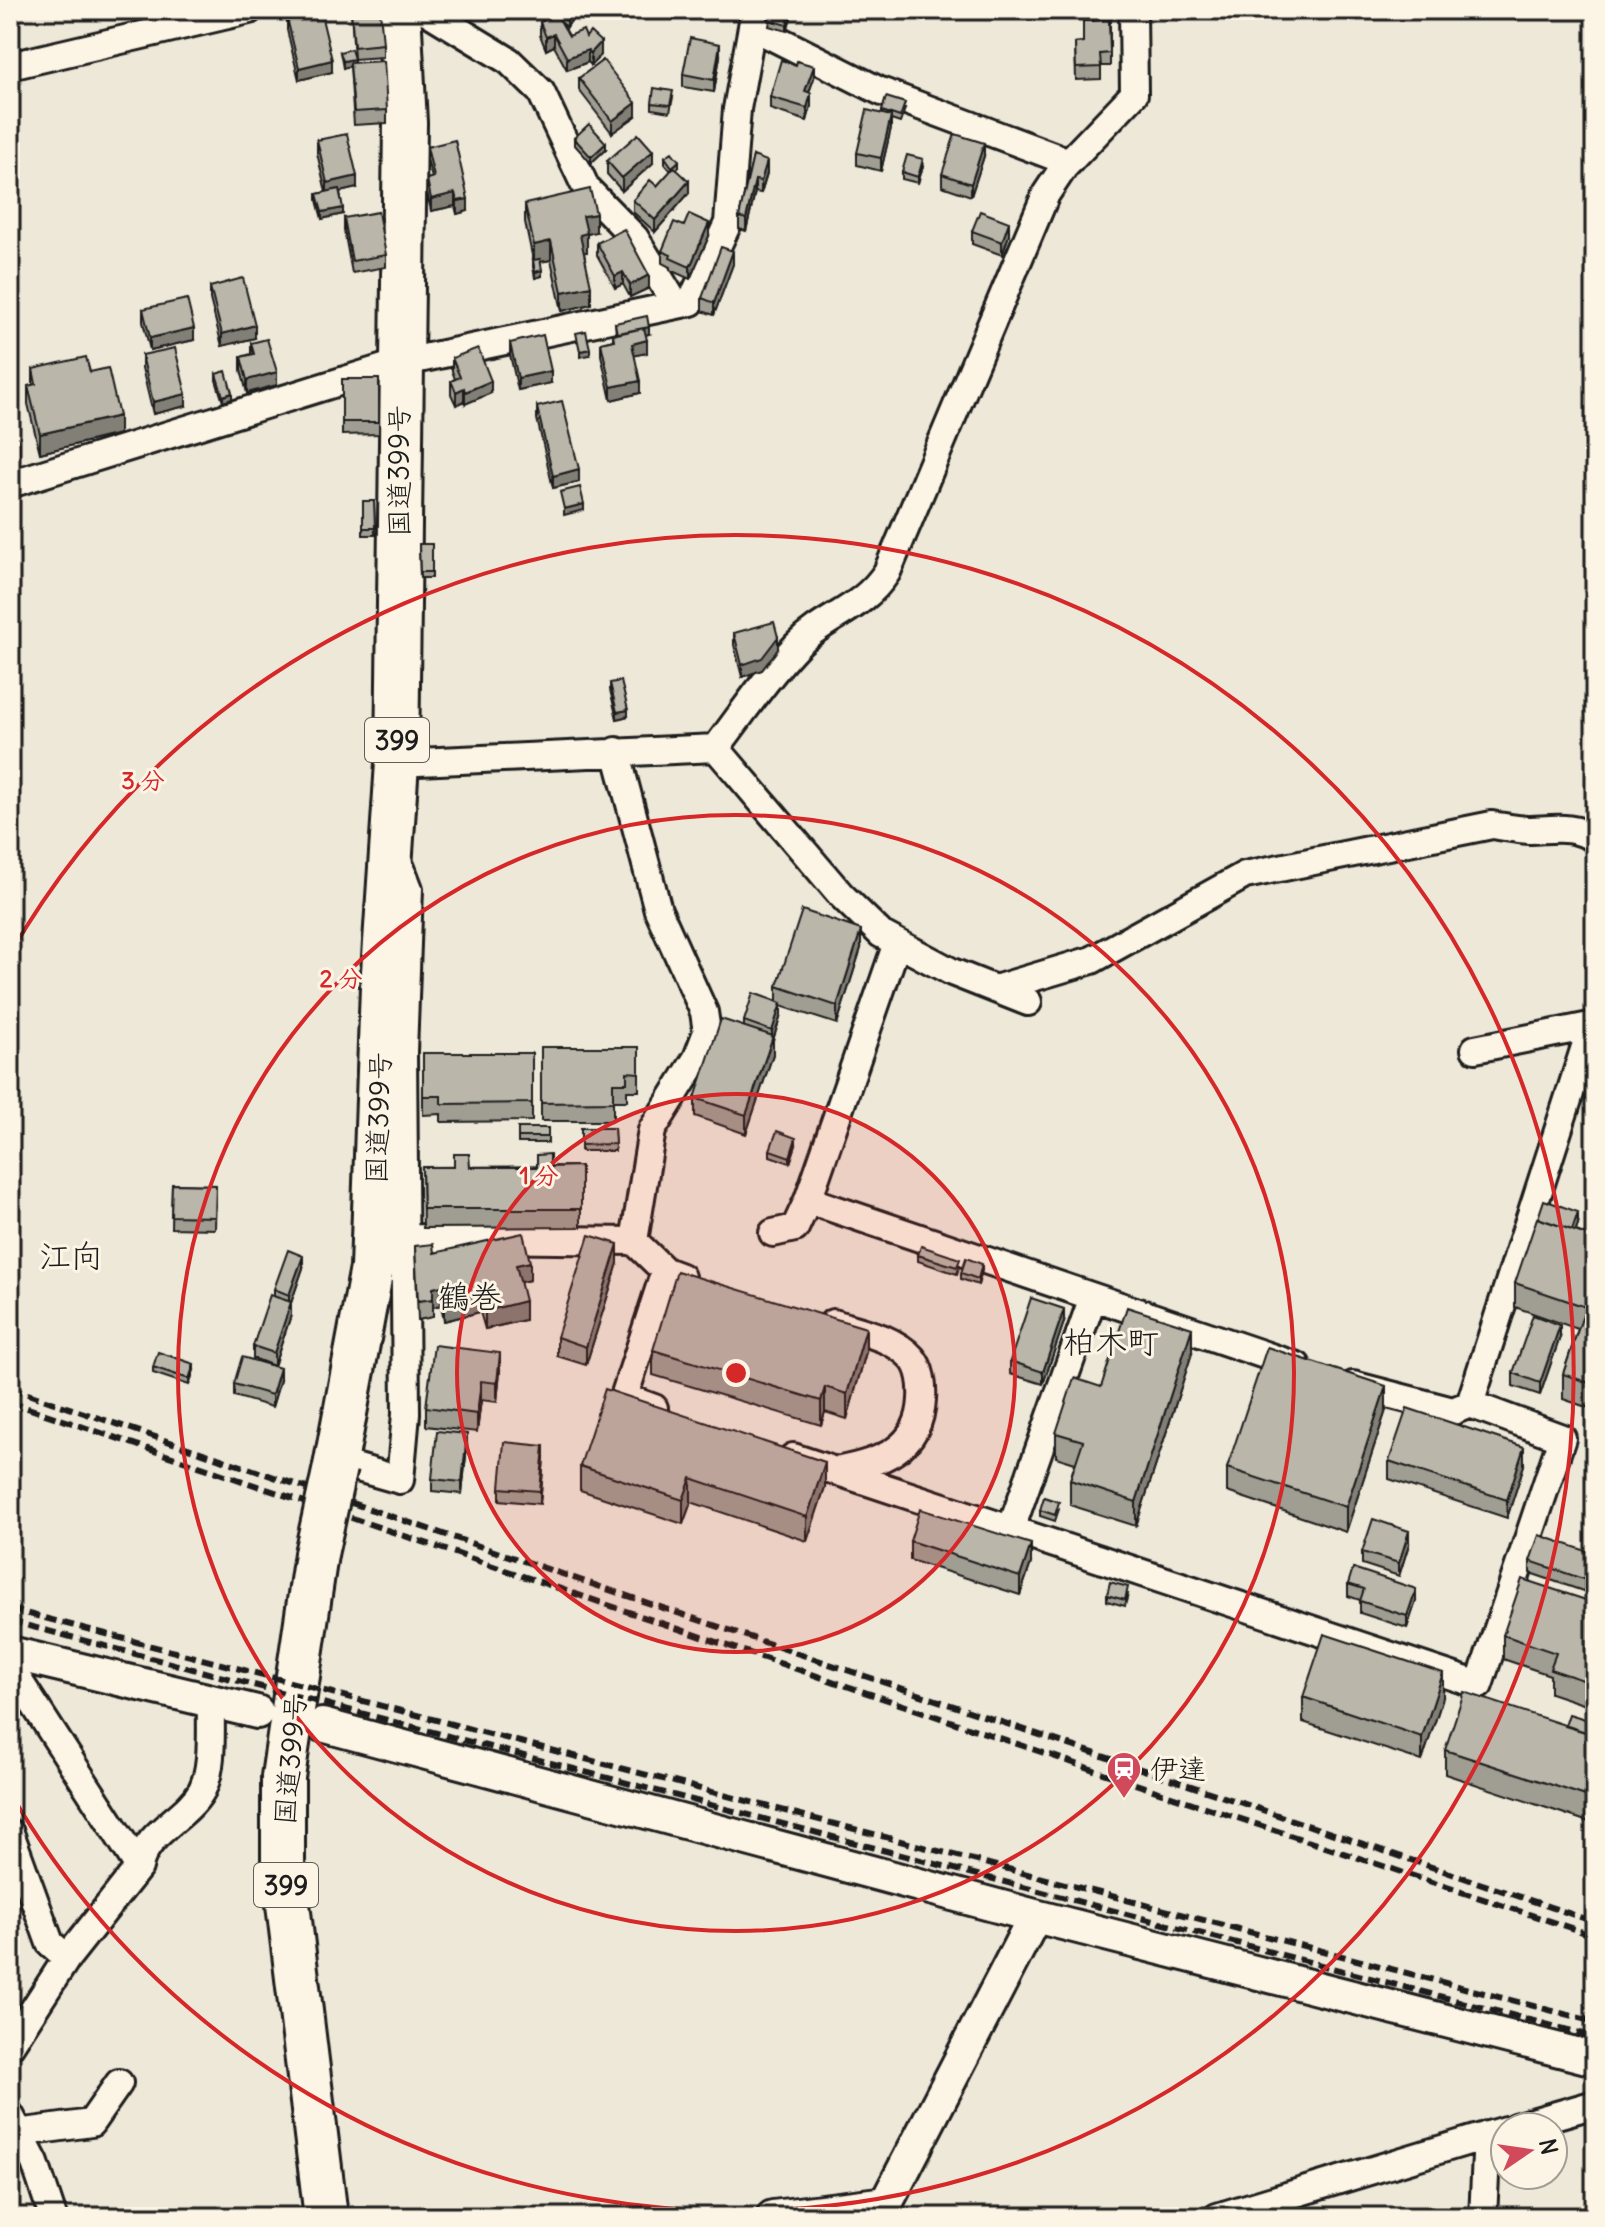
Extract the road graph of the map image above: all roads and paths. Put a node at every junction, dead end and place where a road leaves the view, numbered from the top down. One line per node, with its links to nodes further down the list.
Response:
1 (249, 10): 6 (street)
2 (399, 10): 9 (highway, 国道399号 / 399)
3 (425, 10): 8 (street)
4 (1133, 10): 7 (street)
5 (754, 18): 7 (street); 8 (street)
6 (10, 66)
7 (1069, 162): 11 (street)
8 (676, 305): 9 (street)
9 (400, 363): 10 (street); 13 (highway, 国道399号 / 399)
10 (10, 484)
11 (716, 748): 12 (street); 16 (street)
12 (616, 751): 13 (street); 24 (street)
13 (397, 763): 15 (highway, 国道399号 / 399)
14 (1595, 839): 17 (street)
15 (392, 842): 23 (street); 32 (highway, 国道399号 / 399)
16 (897, 943): 17 (street); 21 (street)
17 (995, 989): 18 (street)
18 (1028, 1002)
19 (1593, 1025): 20 (street); 29 (street)
20 (1475, 1049)
21 (808, 1200): 22 (street); 27 (street)
22 (773, 1233)
23 (405, 1238): 24 (street); 32 (street)
24 (634, 1241): 25 (street)
25 (665, 1271): 26 (street); 30 (street)
26 (704, 1284)
27 (1093, 1297): 29 (street); 34 (street)
28 (807, 1315): 33 (street)
29 (1470, 1404): 34 (street)
30 (685, 1419)
31 (775, 1450): 33 (street)
32 (336, 1465): 54 (highway, 国道399号 / 399, bridge)
33 (836, 1471): 34 (street)
34 (1011, 1529)
35 (10, 1653): 37 (street)
36 (10, 1667): 41 (street)
37 (211, 1702): 38 (street); 41 (street)
38 (257, 1712)
39 (322, 1725): 42 (street)
40 (10, 1833): 43 (street)
41 (139, 1867): 43 (street)
42 (1035, 1916): 45 (street); 52 (street)
43 (67, 1958): 44 (street)
44 (10, 2046)
45 (1595, 2059)
46 (119, 2083): 49 (street)
47 (1595, 2104): 48 (street)
48 (1569, 2111)
49 (14, 2124): 53 (street)
50 (1489, 2135): 56 (street)
51 (1489, 2178): 57 (street)
52 (883, 2210): 55 (street)
53 (53, 2217)
54 (326, 2217)
55 (773, 2217)
56 (1217, 2217)
57 (1483, 2217)

